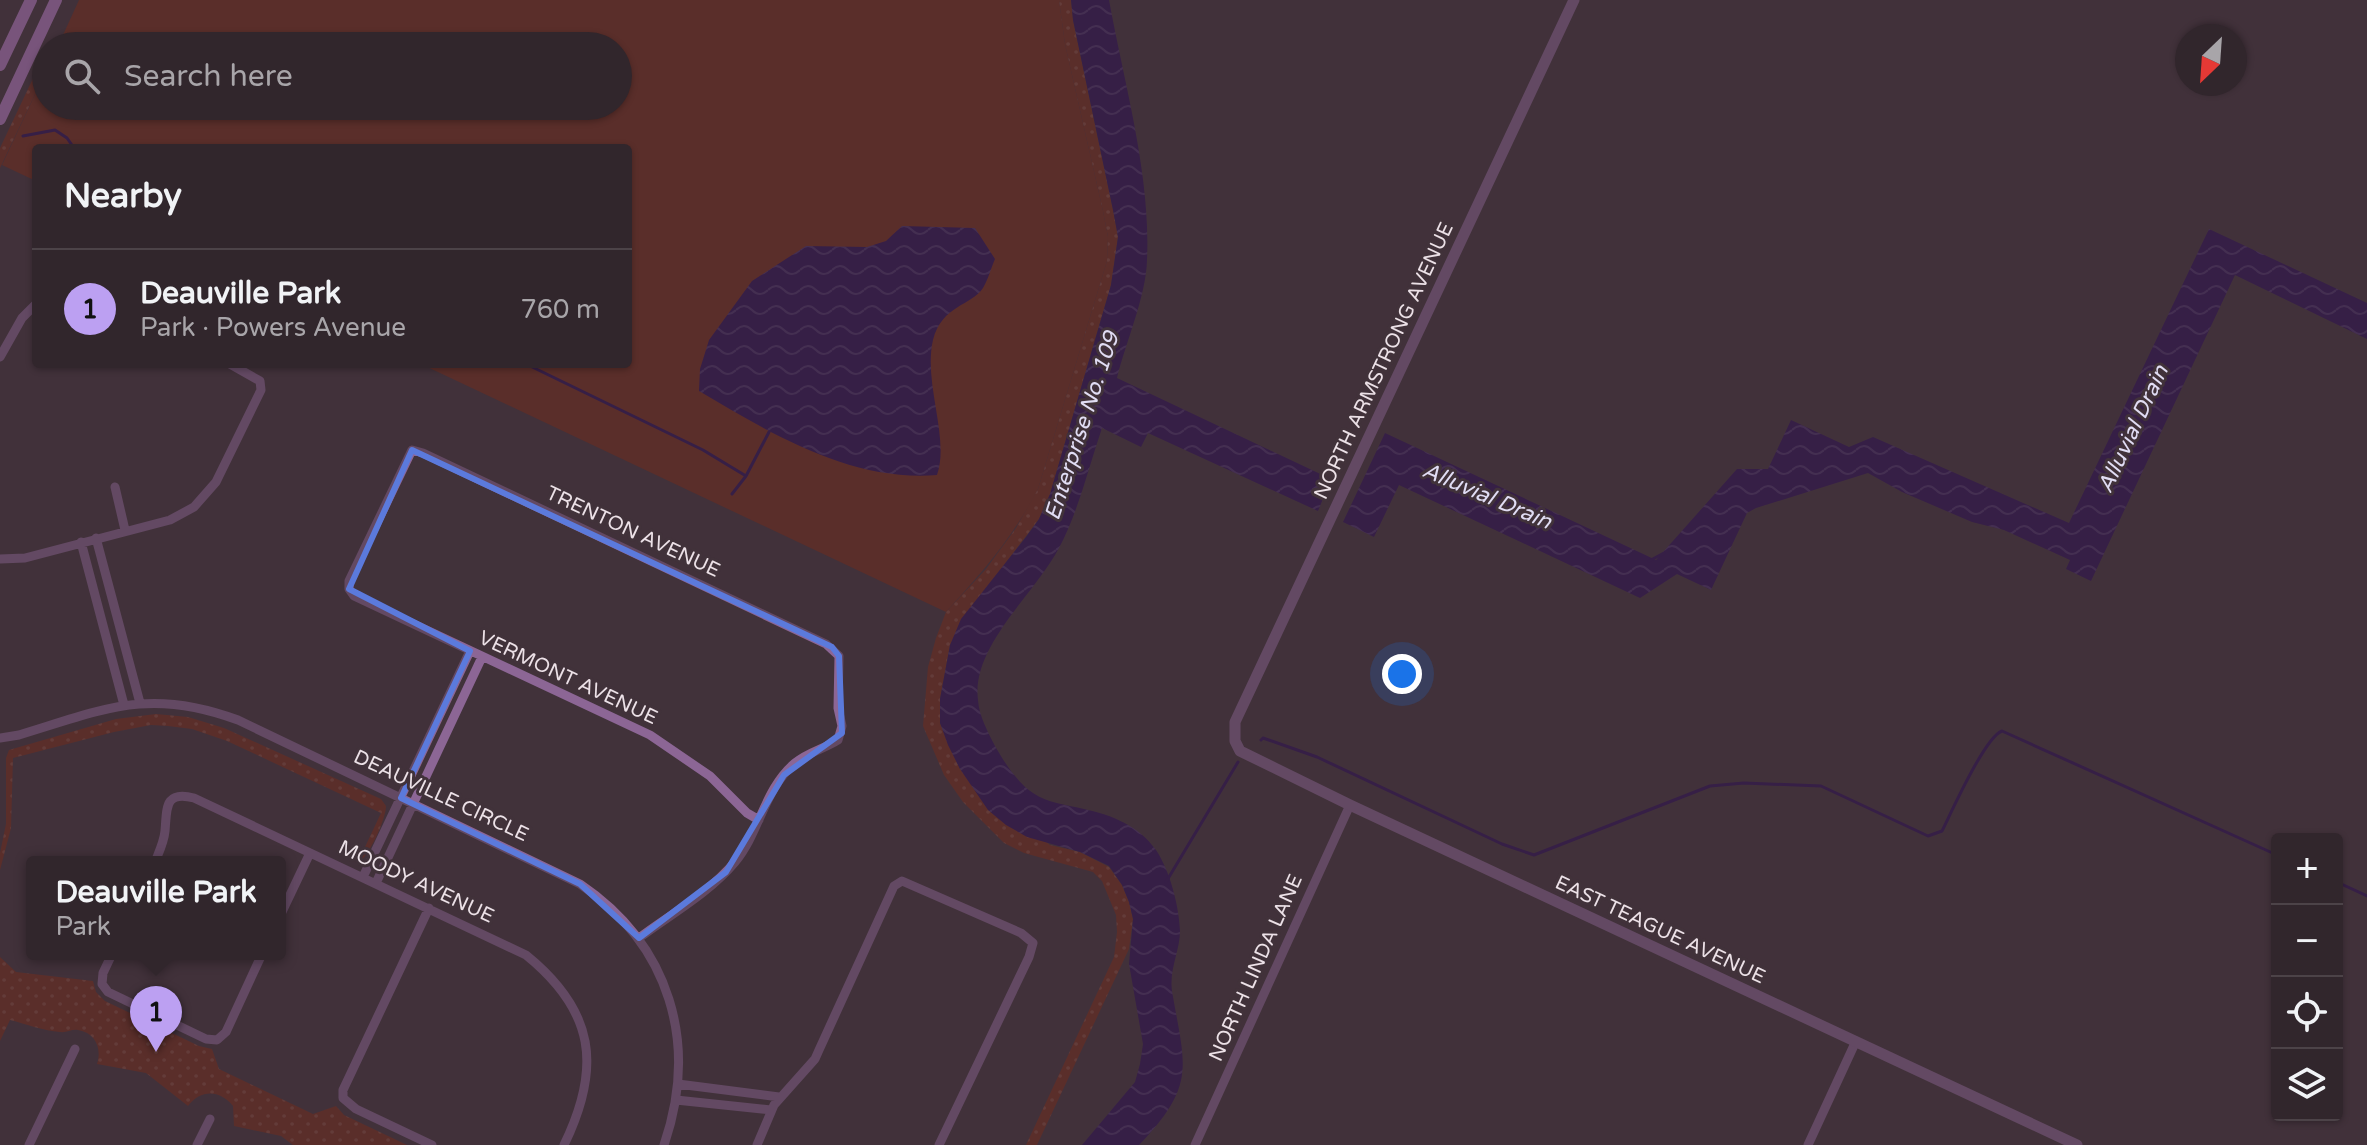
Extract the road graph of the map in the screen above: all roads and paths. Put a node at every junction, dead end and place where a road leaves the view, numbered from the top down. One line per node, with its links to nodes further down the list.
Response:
1 (31, 0): 6 (main road)
2 (56, 0): 4 (main road)
3 (1574, 0): 22 (street, NORTH ARMSTRONG AVENUE)
4 (41, 32)
5 (32, 51): 7 (main road)
6 (0, 65)
7 (0, 119)
8 (32, 308): 9 (street)
9 (0, 357)
10 (237, 368): 13 (street)
11 (412, 450): 17 (street, VERMONT AVENUE); 26 (street, TRENTON AVENUE)
12 (115, 487): 13 (street)
13 (125, 530): 14 (street)
14 (96, 538): 15 (street); 19 (street)
15 (81, 542): 16 (street); 20 (street)
16 (0, 559)
17 (470, 651): 18 (street, VERMONT AVENUE); 23 (street)
18 (482, 657): 24 (street); 26 (street, VERMONT AVENUE)
19 (140, 703): 20 (street, DEAUVILLE CIRCLE); 23 (street, DEAUVILLE CIRCLE)
20 (124, 705): 21 (street, DEAUVILLE CIRCLE)
21 (0, 738)
22 (1235, 740): 25 (street, EAST TEAGUE AVENUE)
23 (401, 798): 24 (street, DEAUVILLE CIRCLE); 29 (street)
24 (413, 804): 30 (street); 33 (street, DEAUVILLE CIRCLE)
25 (1350, 805): 36 (street, EAST TEAGUE AVENUE); 50 (street, NORTH LINDA LANE)
26 (759, 820): 33 (street)
27 (310, 853): 28 (street, MOODY AVENUE); 29 (street, MOODY AVENUE); 31 (street)
28 (157, 856)
29 (363, 877): 30 (street, MOODY AVENUE)
30 (376, 883): 32 (street, MOODY AVENUE)
31 (286, 903)
32 (429, 908): 45 (street); 46 (street, MOODY AVENUE)
33 (639, 938): 38 (street, DEAUVILLE CIRCLE)
34 (109, 960): 35 (street)
35 (259, 960)
36 (1856, 1041): 51 (street); 52 (street, EAST TEAGUE AVENUE)
37 (75, 1049): 43 (street)
38 (678, 1084): 39 (street); 40 (street, DEAUVILLE CIRCLE)
39 (779, 1097): 41 (street); 49 (street)
40 (676, 1100): 41 (street); 47 (street, DEAUVILLE CIRCLE)
41 (771, 1110): 48 (street)
42 (210, 1119): 44 (street)
43 (29, 1145)
44 (197, 1145)
45 (432, 1145)
46 (564, 1145)
47 (664, 1145)
48 (757, 1145)
49 (939, 1145)
50 (1195, 1145)
51 (1808, 1145)
52 (2077, 1145)

